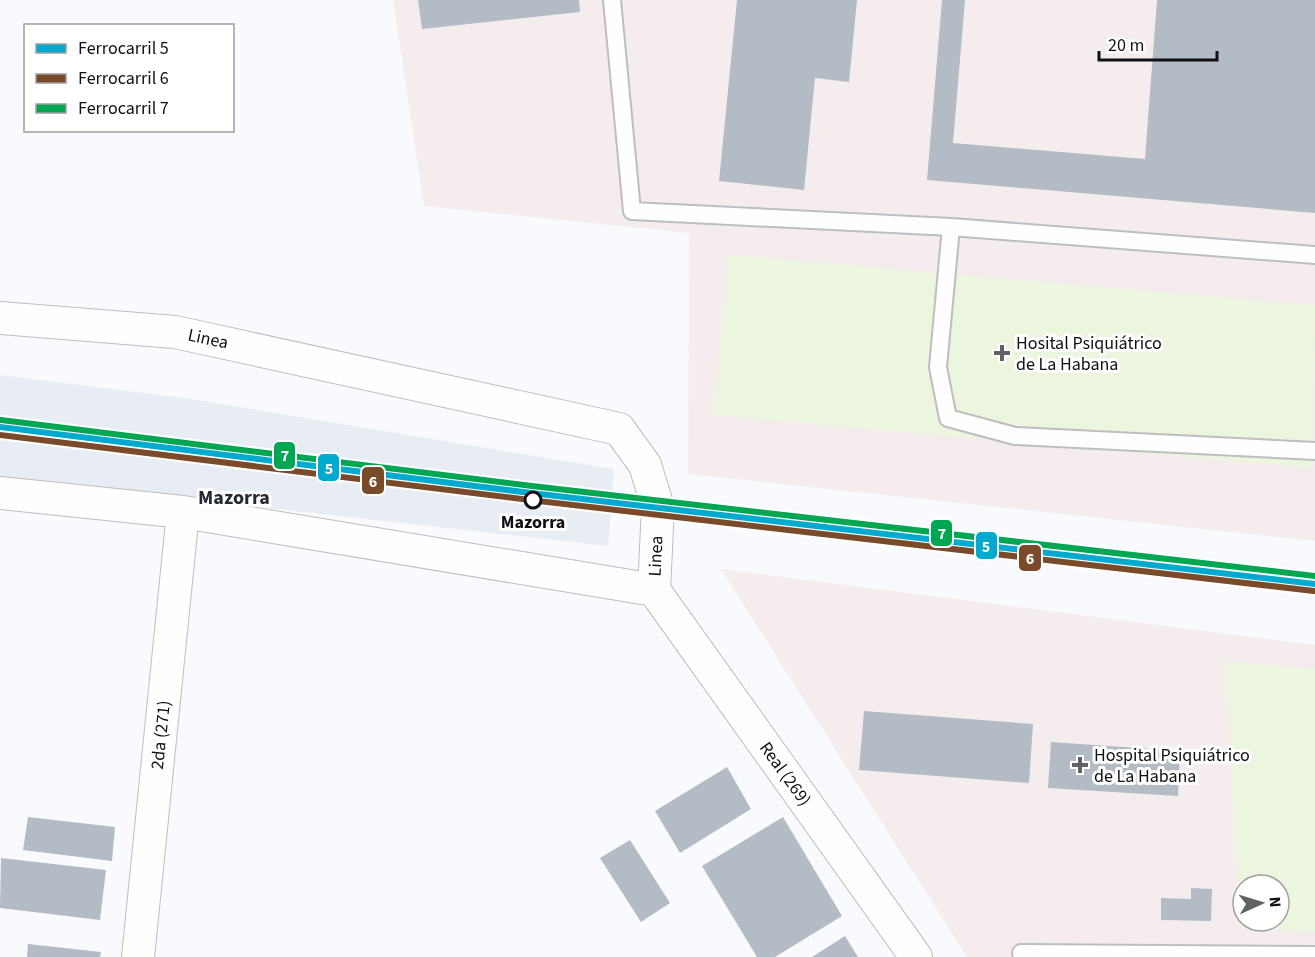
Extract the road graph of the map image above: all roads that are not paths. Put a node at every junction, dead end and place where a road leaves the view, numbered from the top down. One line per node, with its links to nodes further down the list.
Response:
1 (612, 0): 2 (lane)
2 (951, 227): 3 (lane); 5 (lane)
3 (1315, 255)
4 (0, 318): 8 (street, Linea)
5 (1315, 451)
6 (0, 493): 7 (street, Linea)
7 (183, 512): 8 (street, Linea); 11 (street, 2da (271))
8 (654, 590): 12 (street, Real (269))
9 (1021, 953): 10 (lane)
10 (1315, 955)
11 (138, 957)
12 (916, 957)

